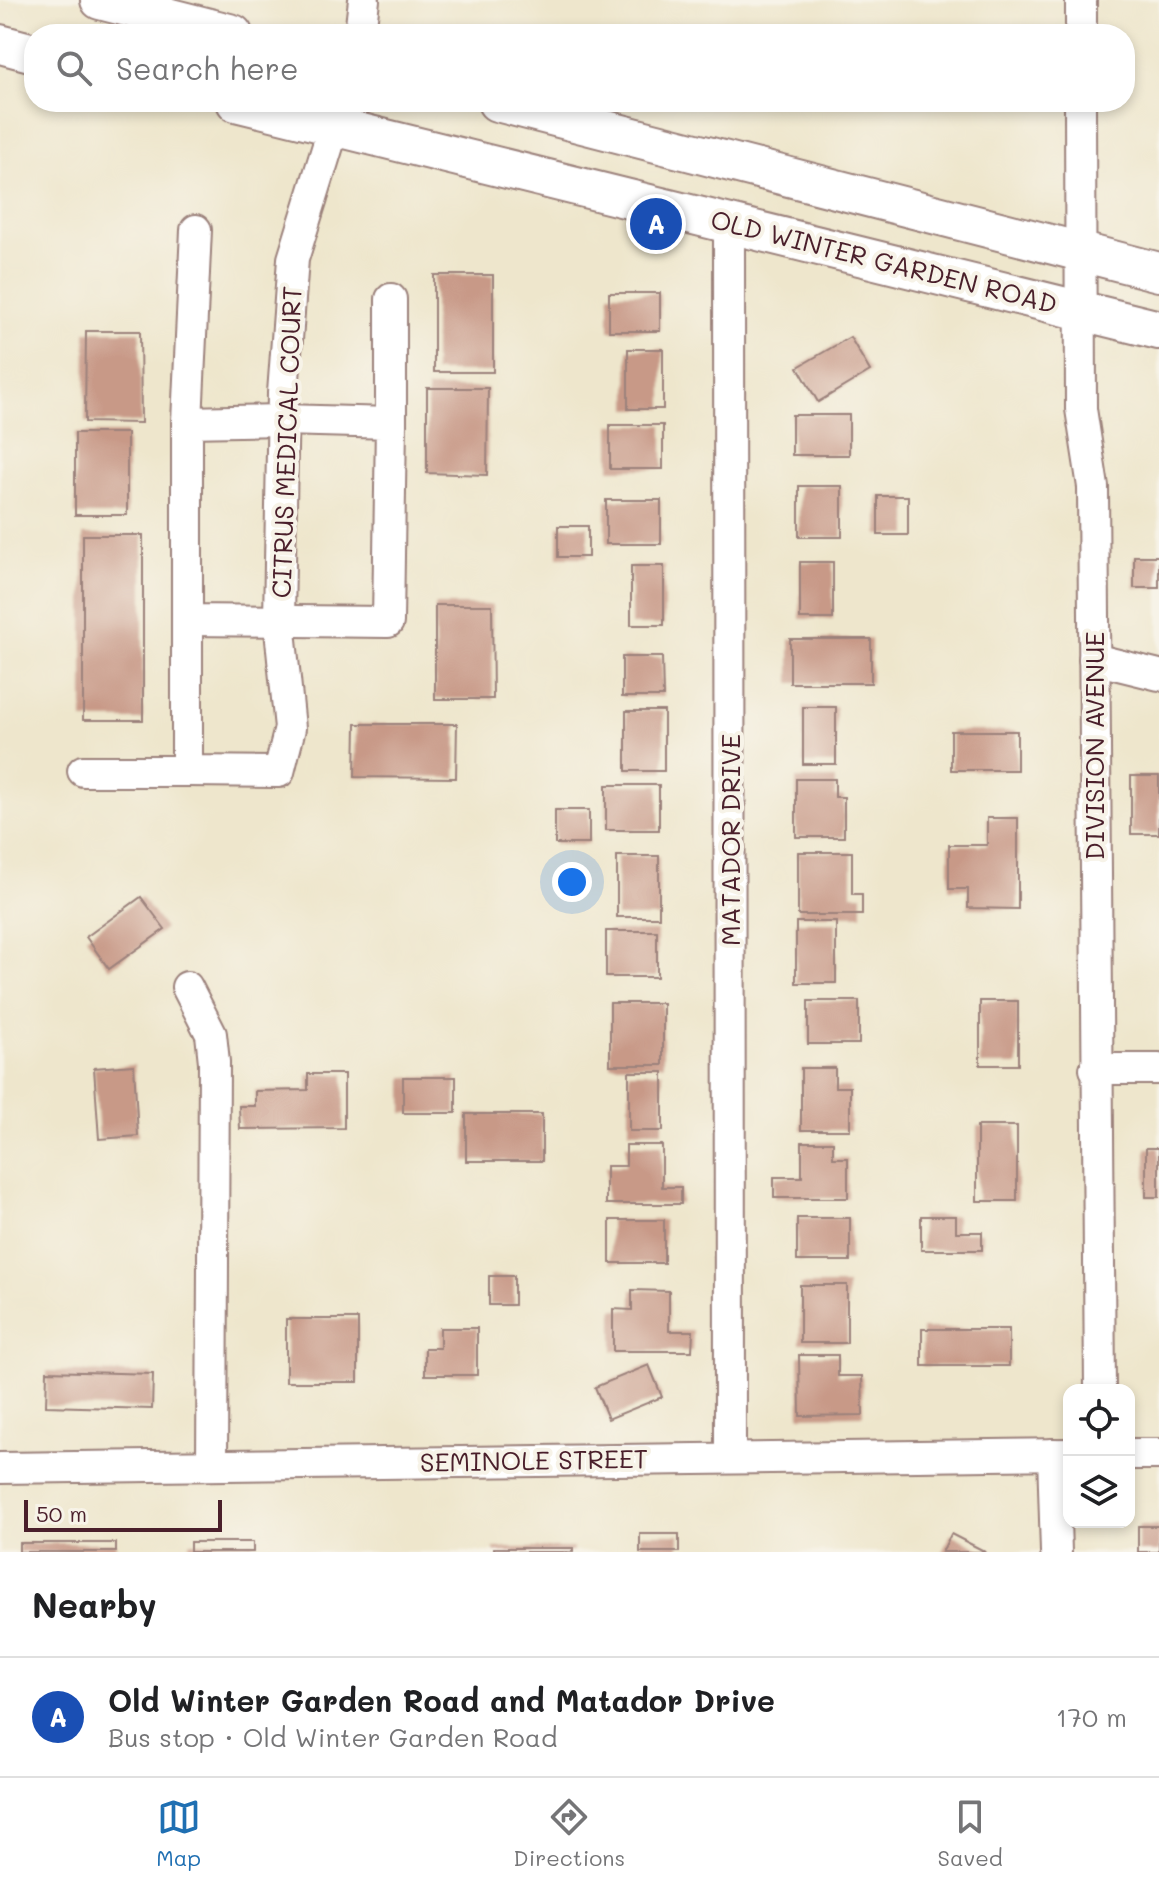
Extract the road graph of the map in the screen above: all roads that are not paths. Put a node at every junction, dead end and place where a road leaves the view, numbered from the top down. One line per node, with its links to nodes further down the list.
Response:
1 (100, 0): 4 (main road)
2 (364, 0): 5 (street)
3 (1081, 0): 6 (street)
4 (194, 24)
5 (361, 24)
6 (1081, 24)
7 (0, 44): 8 (main road)
8 (24, 50)
9 (277, 112): 12 (main road, OLD WINTER GARDEN ROAD)
10 (536, 112): 15 (main road)
11 (1080, 112): 15 (street, DIVISION AVENUE)
12 (334, 126): 13 (main road, OLD WINTER GARDEN ROAD); 20 (street, CITRUS MEDICAL COURT)
13 (729, 223): 18 (main road, OLD WINTER GARDEN ROAD); 36 (street, MATADOR DRIVE)
14 (196, 230): 21 (street)
15 (1079, 252): 16 (main road); 18 (street, DIVISION AVENUE)
16 (1159, 272)
17 (391, 299): 22 (street)
18 (1080, 310): 19 (main road, OLD WINTER GARDEN ROAD); 25 (street, DIVISION AVENUE)
19 (1159, 330)
20 (283, 420): 21 (street); 22 (street); 24 (street, CITRUS MEDICAL COURT)
21 (187, 422): 23 (street)
22 (391, 423): 24 (street)
23 (187, 620): 24 (street); 28 (street)
24 (279, 620): 28 (street, CITRUS MEDICAL COURT)
25 (1094, 659): 26 (street); 30 (street, DIVISION AVENUE)
26 (1159, 675)
27 (83, 771): 28 (street)
28 (187, 771)
29 (187, 987): 37 (street)
30 (1095, 1069): 31 (street); 32 (street, DIVISION AVENUE)
31 (1159, 1069)
32 (1100, 1384)
33 (1061, 1454): 36 (street, SEMINOLE STREET); 39 (street)
34 (1135, 1454): 35 (street)
35 (1159, 1454)
36 (730, 1457): 37 (street, SEMINOLE STREET)
37 (212, 1464): 38 (street, SEMINOLE STREET)
38 (0, 1468)
39 (1056, 1552)

